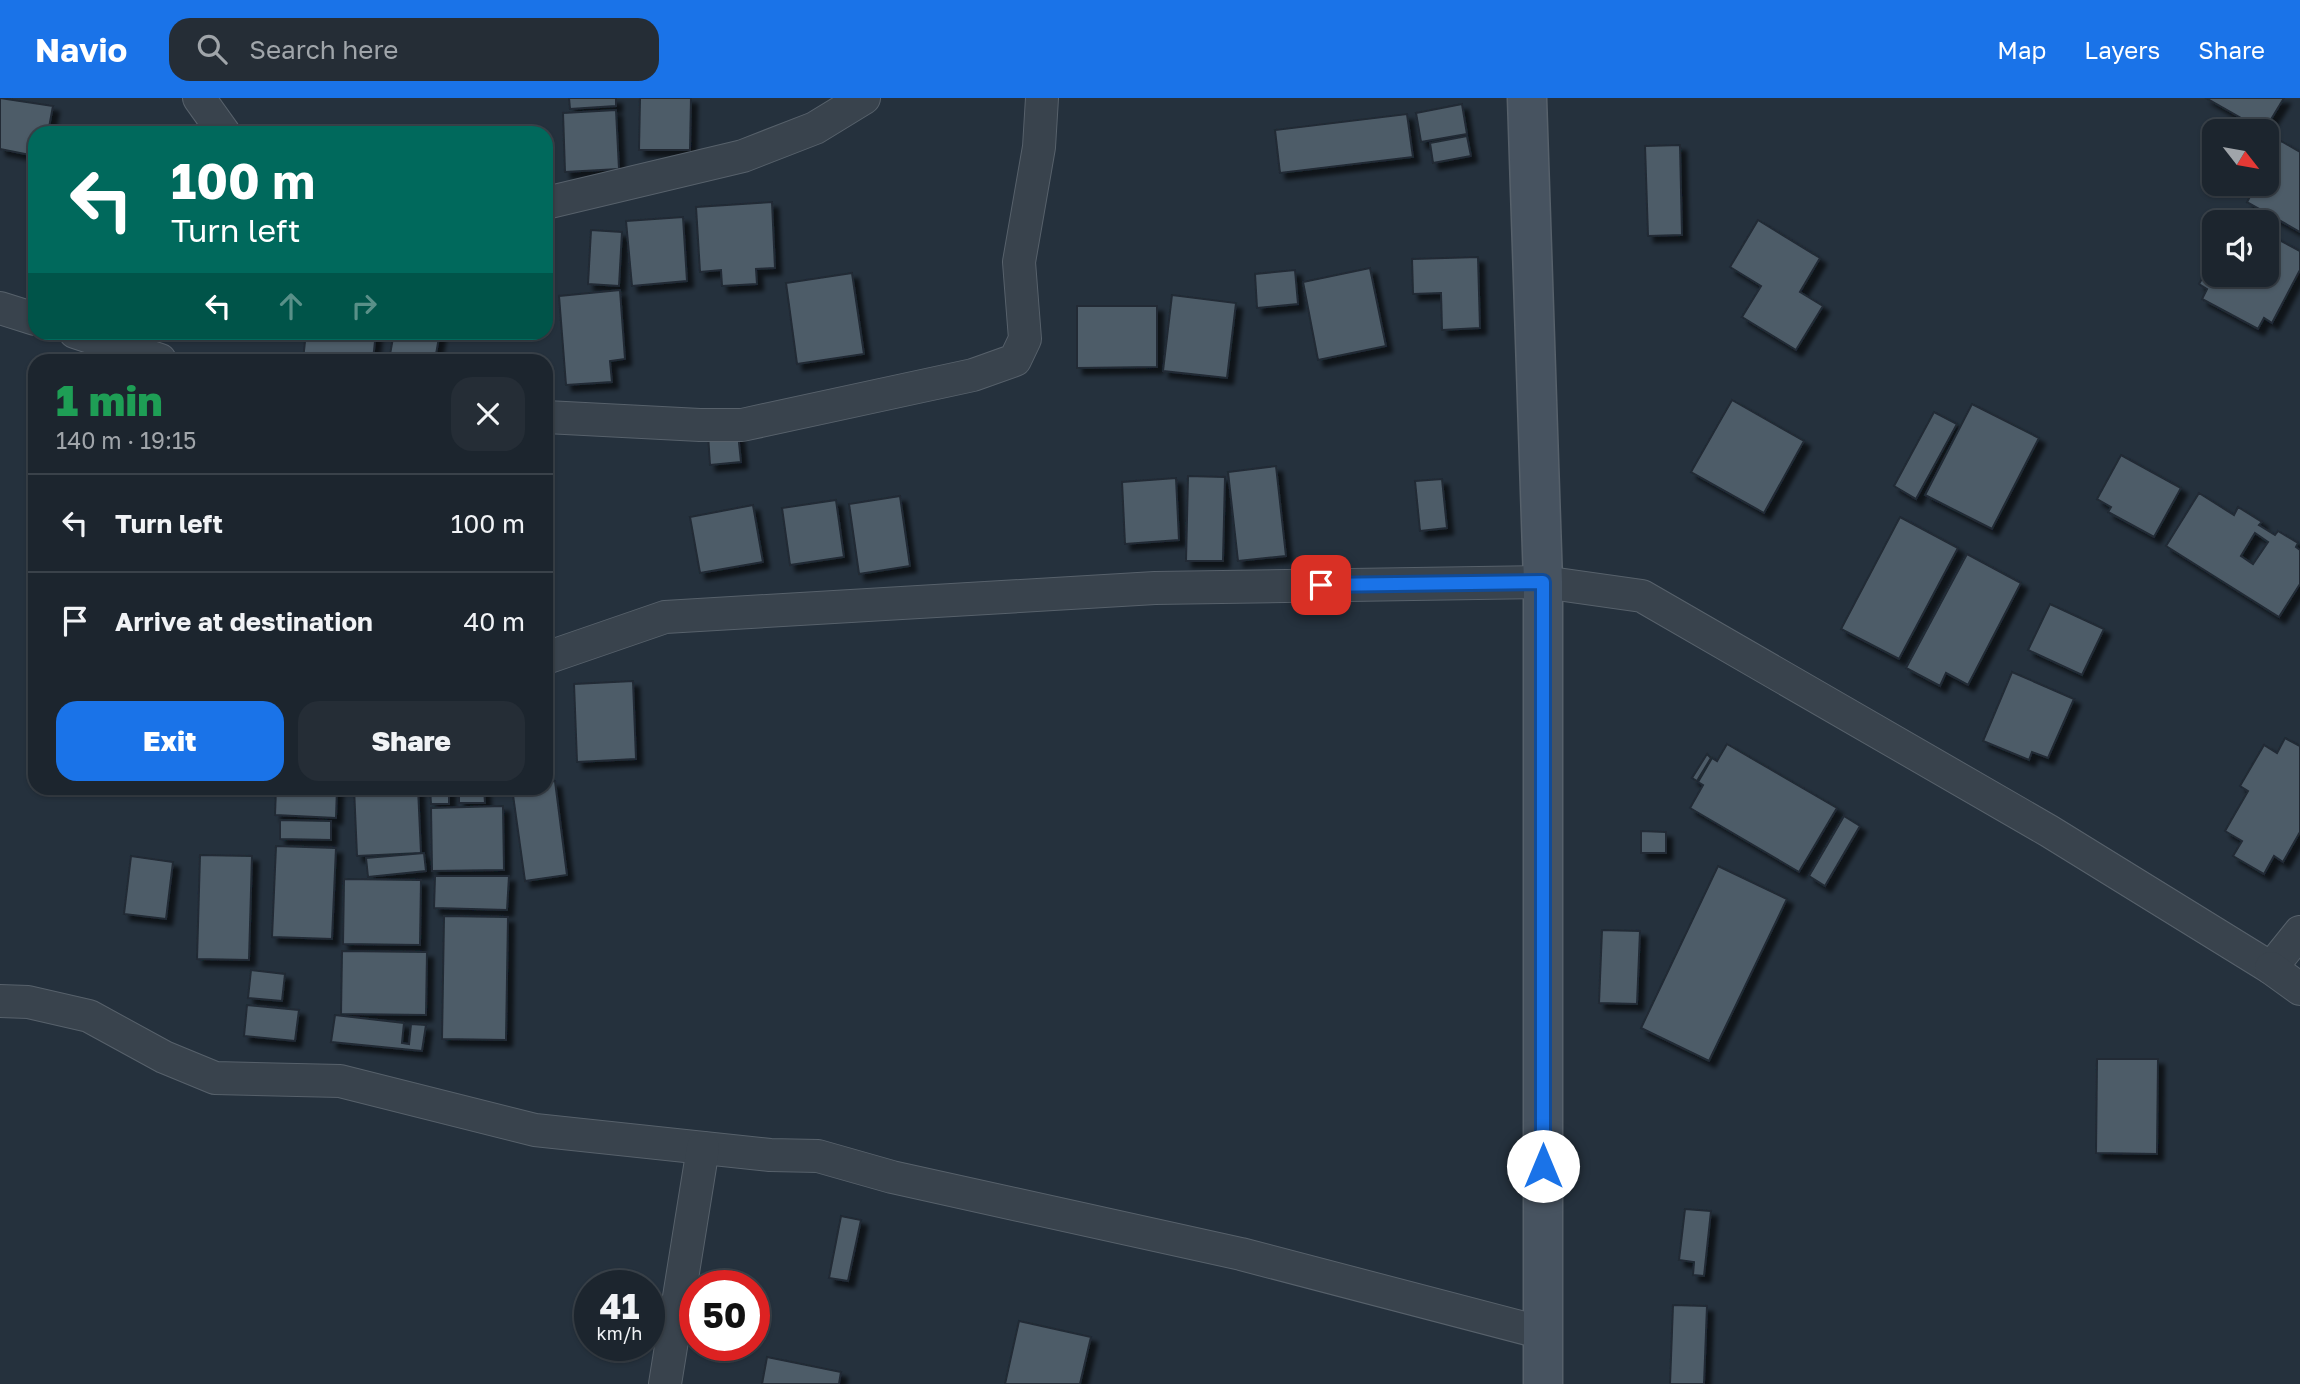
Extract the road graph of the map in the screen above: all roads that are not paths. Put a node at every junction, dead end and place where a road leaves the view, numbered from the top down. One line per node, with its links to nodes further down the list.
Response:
1 (199, 98): 5 (street)
2 (864, 98): 6 (street)
3 (1042, 98): 11 (street)
4 (1527, 98): 12 (main road)
5 (219, 126)
6 (553, 201)
7 (0, 308): 8 (street)
8 (28, 317)
9 (99, 340): 10 (street)
10 (142, 354)
11 (553, 417)
12 (1543, 582): 13 (street); 15 (street); 19 (main road)
13 (553, 656)
14 (2300, 932): 15 (street)
15 (2271, 968): 16 (street)
16 (2300, 989)
17 (0, 1001): 18 (street)
18 (703, 1148): 19 (street); 20 (street)
19 (1543, 1333): 21 (main road)
20 (665, 1384)
21 (1543, 1384)

